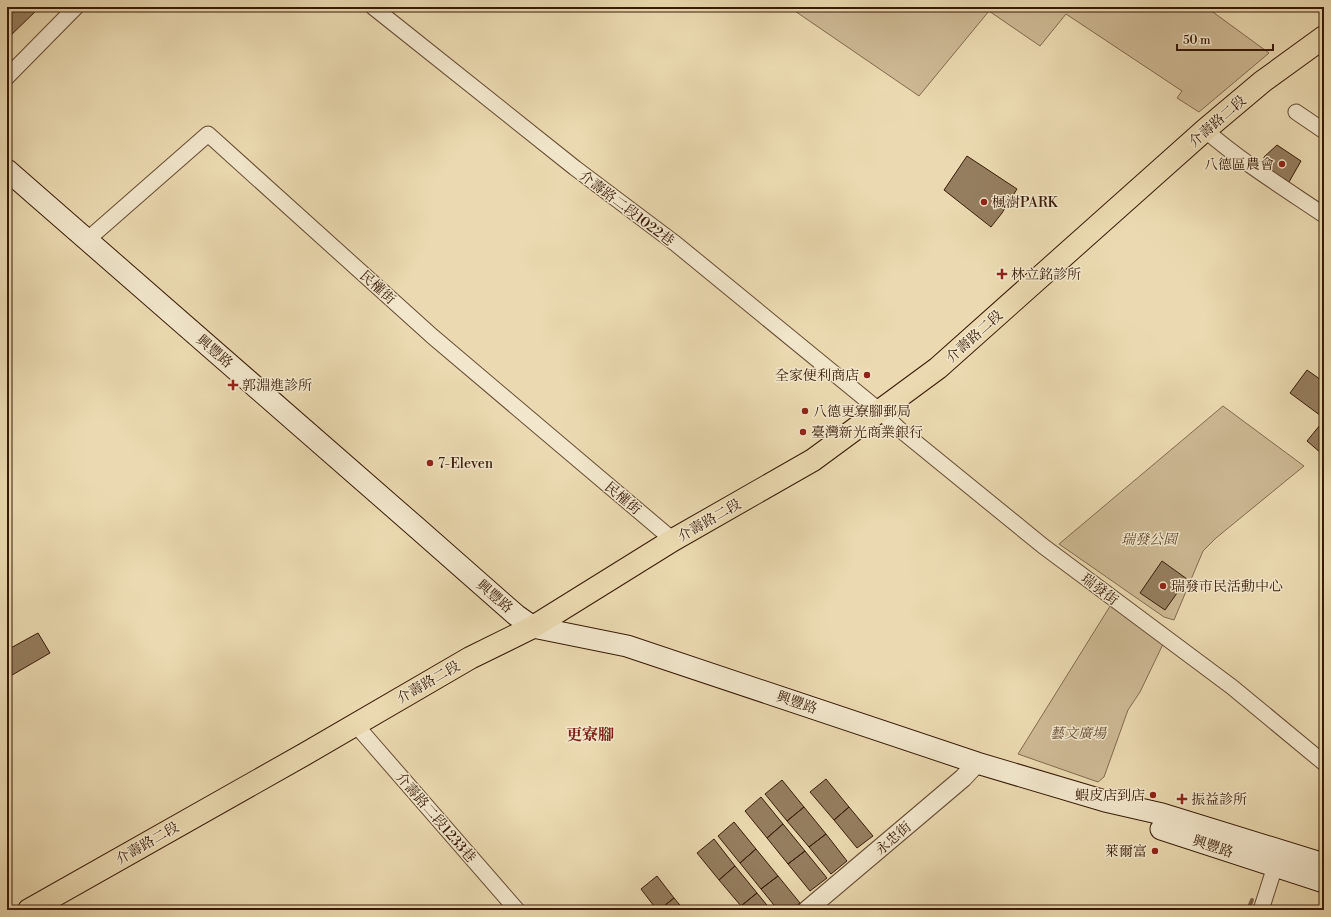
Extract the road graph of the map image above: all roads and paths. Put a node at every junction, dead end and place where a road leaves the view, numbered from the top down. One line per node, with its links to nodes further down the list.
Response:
1 (76, 7): 4 (street)
2 (373, 7): 11 (street, 介壽路二段1022巷)
3 (1324, 37): 6 (main road, 介壽路二段)
4 (7, 77)
5 (1296, 112): 7 (street)
6 (1205, 130): 9 (street); 11 (main road, 介壽路二段)
7 (1324, 131)
8 (7, 170): 10 (main road, 興豐路)
9 (1324, 215)
10 (88, 240): 12 (street, 民權街); 13 (main road, 興豐路)
11 (880, 411): 12 (main road, 介壽路二段); 16 (street, 瑞發街)
12 (673, 540): 13 (main road, 介壽路二段)
13 (533, 627): 14 (main road, 介壽路二段); 15 (main road, 興豐路)
14 (355, 724): 20 (main road, 介壽路二段); 21 (street, 介壽路二段1233巷)
15 (977, 763): 17 (main road, 興豐路); 22 (street, 永忠街)
16 (1324, 763)
17 (1277, 858): 18 (main road, 興豐路); 19 (main road, 興豐路); 23 (street)
18 (1324, 864)
19 (1324, 882)
20 (29, 910)
21 (517, 910)
22 (807, 910)
23 (1261, 910)

